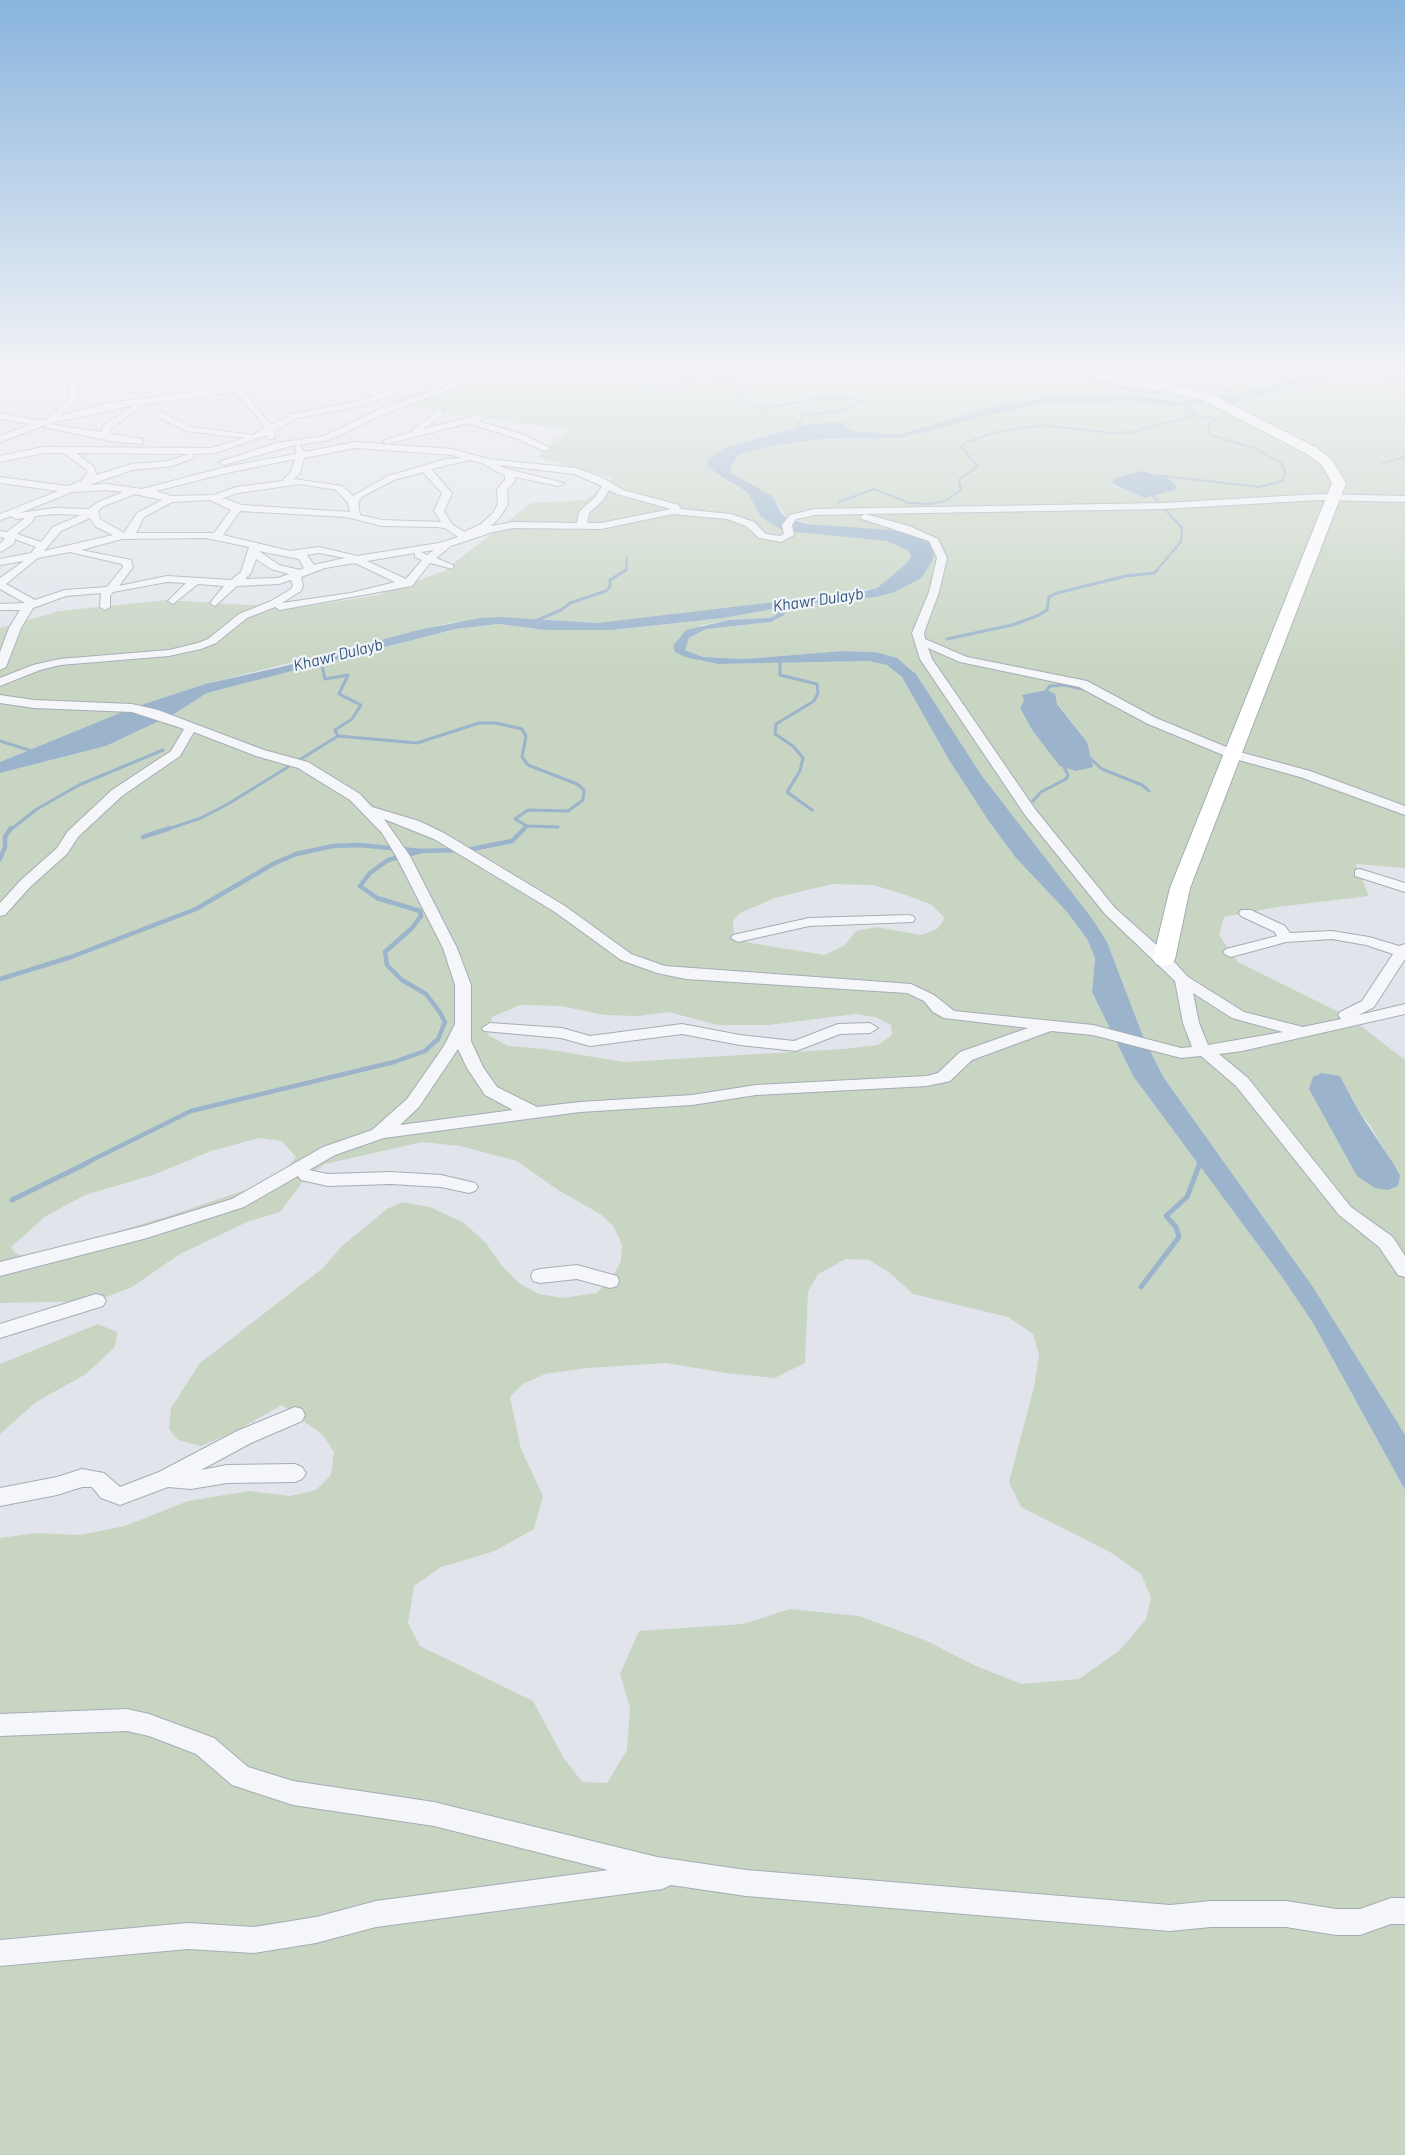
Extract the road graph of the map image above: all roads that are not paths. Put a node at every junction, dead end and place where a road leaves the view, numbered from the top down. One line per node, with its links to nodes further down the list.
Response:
1 (91, 472): 17 (street)
2 (118, 472): 17 (street)
3 (190, 472): 18 (street)
4 (219, 472): 15 (street)
5 (264, 472): 14 (street)
6 (295, 472): 19 (street)
7 (399, 472): 13 (street)
8 (415, 472): 13 (street)
9 (428, 472): 40 (street)
10 (506, 472): 20 (street); 45 (street)
11 (585, 472): 21 (street)
12 (1332, 472): 25 (main road)
13 (396, 476): 30 (street)
14 (254, 477): 15 (street); 23 (street)
15 (189, 478): 18 (street)
16 (0, 482): 22 (street); 26 (street)
17 (86, 482): 22 (street)
18 (175, 482): 24 (street)
19 (285, 483): 23 (street); 30 (street)
20 (559, 483)
21 (608, 484): 33 (street); 41 (street)
22 (68, 489): 24 (street); 26 (street)
23 (236, 490): 27 (street)
24 (138, 492): 28 (street); 32 (street)
25 (1335, 497): 29 (street); 34 (street); 75 (main road)
26 (27, 498): 36 (street)
27 (214, 498): 28 (street); 31 (street)
28 (170, 499): 43 (street)
29 (1405, 499)
30 (353, 502): 37 (street)
31 (234, 505): 37 (street); 44 (street)
32 (93, 512): 35 (street); 38 (street); 39 (street)
33 (698, 512): 34 (street); 41 (street)
34 (839, 512): 69 (street)
35 (35, 514): 36 (street); 38 (street); 42 (street)
36 (0, 516)
37 (356, 517): 40 (street)
38 (73, 521): 39 (street); 46 (street)
39 (100, 525): 43 (street)
40 (448, 526): 45 (street)
41 (581, 526): 45 (street)
42 (5, 535): 46 (street); 50 (street)
43 (124, 536): 44 (street); 47 (street)
44 (217, 537): 48 (street)
45 (459, 538): 49 (street); 54 (street)
46 (42, 546): 47 (street); 50 (street); 52 (street)
47 (62, 550): 52 (street); 62 (street)
48 (254, 550): 51 (street); 57 (street); 59 (street)
49 (411, 550): 53 (street); 54 (street)
50 (0, 551)
51 (290, 554): 53 (street); 57 (street)
52 (33, 556): 55 (street); 61 (street)
53 (357, 559): 57 (street); 60 (street)
54 (428, 559): 56 (street); 60 (street)
55 (0, 562)
56 (449, 567)
57 (301, 573): 59 (street); 70 (street)
58 (197, 579): 59 (street); 62 (street); 63 (street)
59 (233, 583): 64 (street)
60 (406, 583): 68 (street)
61 (0, 584): 65 (street)
62 (110, 589): 65 (street); 67 (street)
63 (173, 601)
64 (215, 603)
65 (31, 605): 66 (street); 71 (street)
66 (0, 607)
67 (105, 607)
68 (280, 607)
69 (919, 640): 75 (street); 87 (street)
70 (60, 662): 71 (street); 72 (street)
71 (0, 664)
72 (0, 682)
73 (0, 699): 74 (street)
74 (191, 727): 76 (street); 80 (street)
75 (1232, 754): 77 (street); 87 (main road)
76 (365, 808): 92 (street); 94 (street)
77 (1405, 811)
78 (1360, 873): 79 (street)
79 (1405, 888)
80 (0, 912)
81 (1246, 913): 84 (street)
82 (908, 919): 83 (street)
83 (738, 938)
84 (1286, 938): 85 (street); 86 (street)
85 (1403, 950): 90 (street)
86 (1231, 952)
87 (1164, 959): 88 (street)
88 (1183, 980): 97 (street); 98 (street)
89 (1405, 1009): 91 (street)
90 (1346, 1015)
91 (1380, 1015): 93 (street); 97 (street)
92 (463, 1021): 99 (street); 100 (street)
93 (1405, 1021)
94 (1050, 1026): 98 (street); 99 (street)
95 (490, 1028): 96 (street)
96 (870, 1028)
97 (1302, 1032): 98 (street)
98 (1207, 1052): 104 (street)
99 (537, 1113): 100 (street)
100 (374, 1135): 103 (street)
101 (307, 1176): 102 (street)
102 (469, 1187)
103 (0, 1269)
104 (1405, 1269)
105 (540, 1276): 106 (street)
106 (610, 1281)
107 (96, 1301): 108 (street)
108 (0, 1331)
109 (295, 1414): 111 (street)
110 (295, 1473): 111 (street)
111 (167, 1478): 112 (street)
112 (0, 1497)
113 (0, 1725): 114 (street)
114 (684, 1874): 115 (street); 116 (street)
115 (1405, 1911)
116 (0, 1953)

